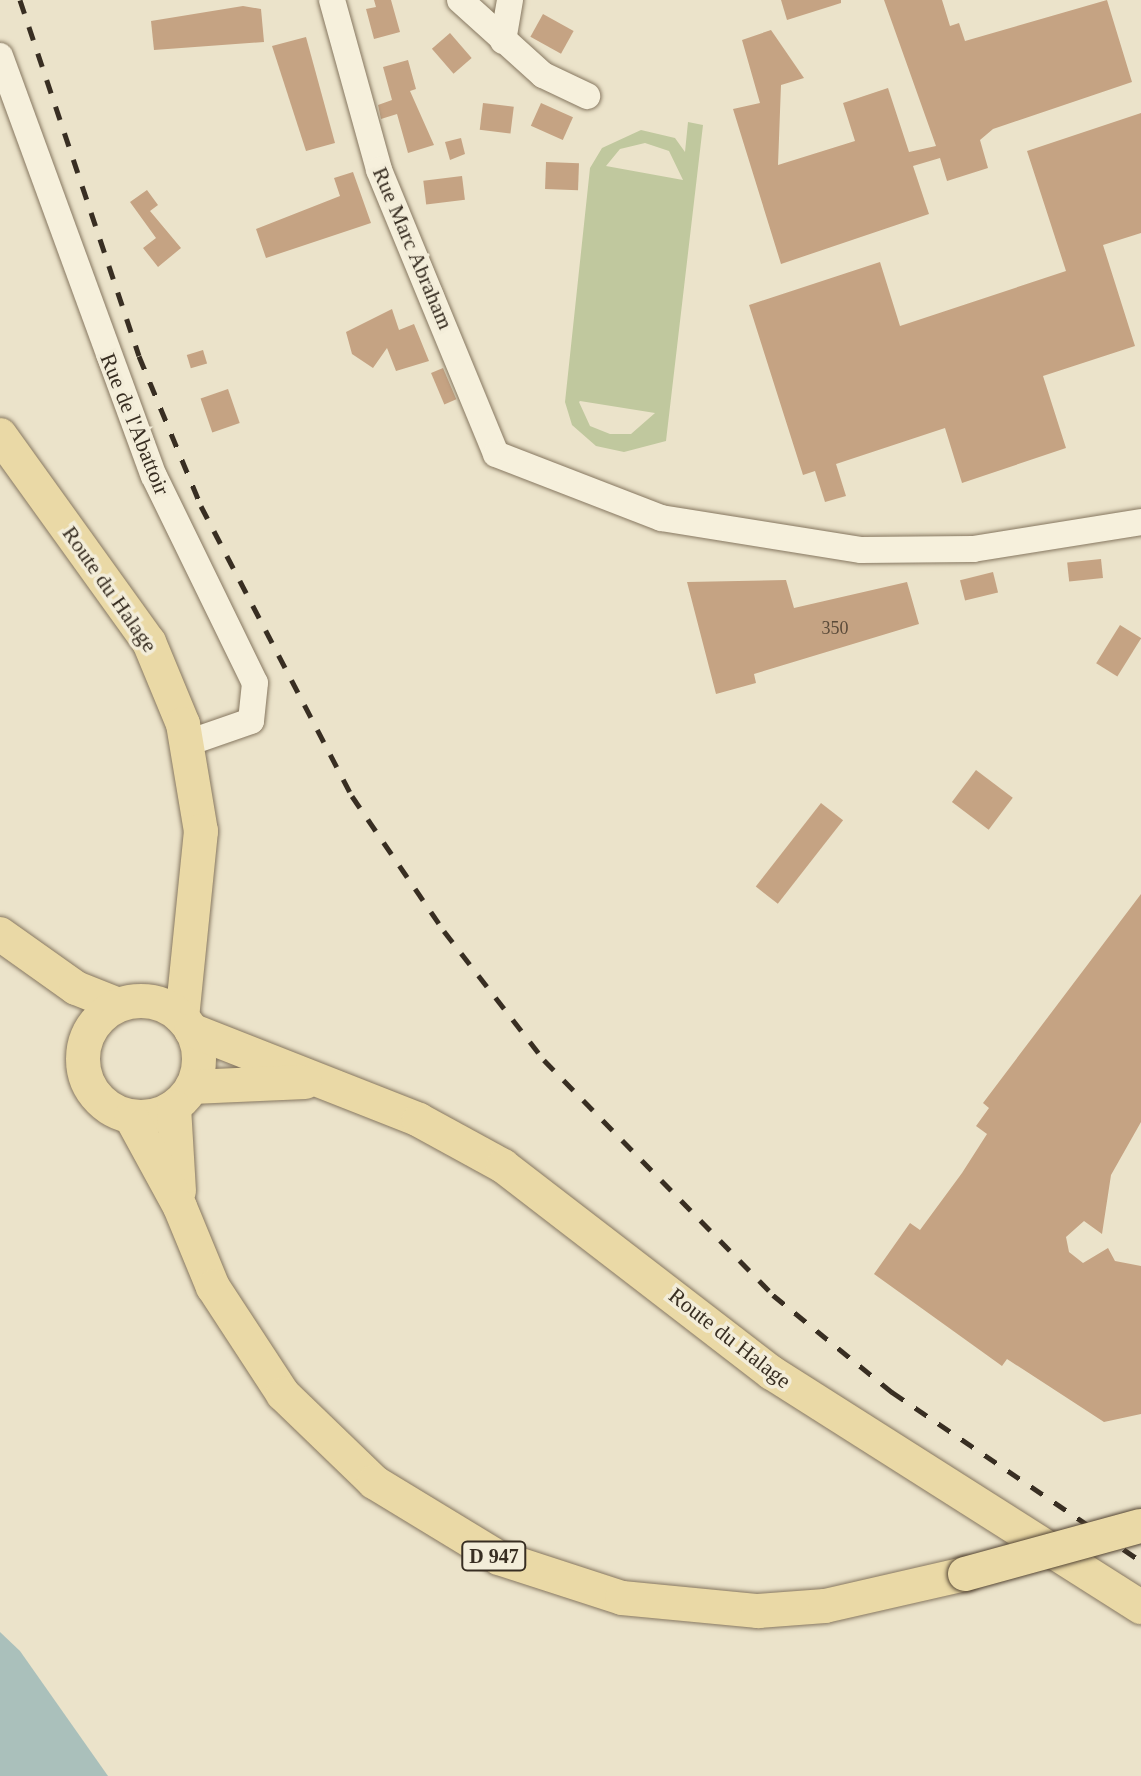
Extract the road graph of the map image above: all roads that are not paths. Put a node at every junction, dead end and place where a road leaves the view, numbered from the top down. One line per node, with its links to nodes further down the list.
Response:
1 (332, 0): 8 (street, Rue Marc Abraham)
2 (460, 0): 4 (street)
3 (510, 0): 4 (street)
4 (503, 41): 6 (street)
5 (0, 56): 9 (street, Rue de l'Abattoir)
6 (587, 96)
7 (0, 435): 9 (main road, Route du Halage)
8 (1141, 522)
9 (188, 743): 10 (main road, Route du Halage)
10 (196, 901): 12 (main road, Route du Halage); 13 (main road, Route du Halage)
11 (12, 945): 12 (main road); 14 (main road)
12 (127, 1003): 13 (main road); 14 (main road)
13 (186, 1024): 15 (main road, Route du Halage); 16 (main road)
14 (85, 1045): 17 (main road)
15 (314, 1082): 16 (main road, Route du Halage); 20 (main road, Route du Halage)
16 (183, 1097): 17 (main road); 18 (main road, D 947)
17 (131, 1117): 18 (main road, D 947)
18 (180, 1207): 19 (main road, D 947, bridge)
19 (1141, 1526)
20 (1141, 1607)

